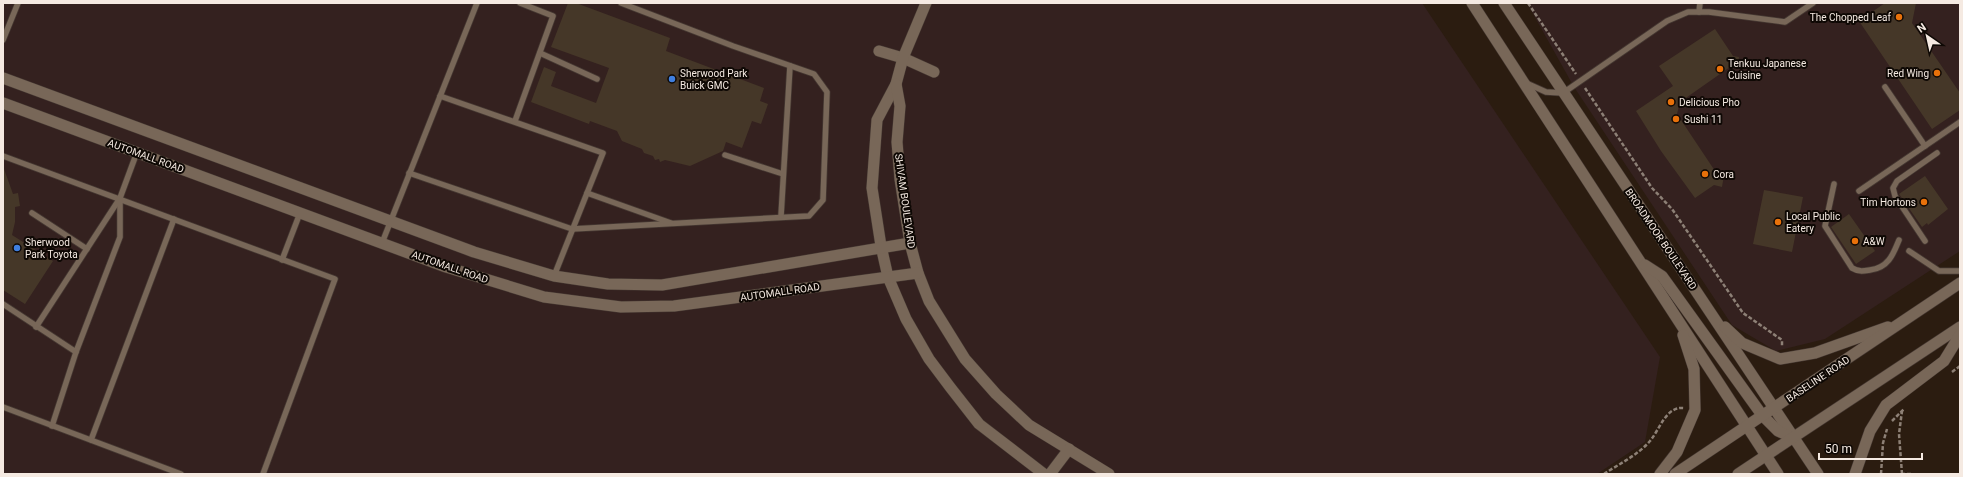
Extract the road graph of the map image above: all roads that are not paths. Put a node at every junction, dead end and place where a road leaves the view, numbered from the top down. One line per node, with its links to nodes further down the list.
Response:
1 (18, 3): 11 (lane)
2 (477, 3): 23 (lane)
3 (520, 3): 13 (lane)
4 (621, 3): 15 (lane)
5 (926, 3): 14 (street, SHIVAM BOULEVARD)
6 (1472, 3): 19 (street)
7 (1504, 3): 22 (street, BROADMOOR BOULEVARD)
8 (1700, 3): 10 (lane)
9 (1813, 3): 10 (lane)
10 (1699, 12): 22 (lane)
11 (3, 40)
12 (879, 52): 14 (street)
13 (540, 53): 18 (lane); 25 (lane)
14 (903, 58): 16 (street); 20 (street, SHIVAM BOULEVARD)
15 (790, 66): 33 (lane); 40 (lane)
16 (934, 72)
17 (3, 78): 42 (street)
18 (597, 79)
19 (1526, 83): 22 (lane); 53 (street)
20 (896, 84): 48 (street, SHIVAM BOULEVARD); 49 (street, SHIVAM BOULEVARD)
21 (1885, 87): 27 (lane)
22 (1563, 93): 60 (street, BROADMOOR BOULEVARD)
23 (440, 96): 25 (lane); 32 (lane)
24 (3, 103): 28 (street, AUTOMALL ROAD)
25 (515, 121): 36 (lane)
26 (1960, 122): 27 (lane)
27 (1925, 146): 35 (lane)
28 (137, 152): 37 (lane); 38 (street, AUTOMALL ROAD)
29 (1937, 153): 46 (lane)
30 (725, 155): 33 (lane)
31 (3, 156): 37 (lane)
32 (409, 173): 42 (lane); 44 (lane)
33 (783, 174): 40 (lane)
34 (1834, 184): 45 (lane)
35 (1858, 191)
36 (587, 193): 43 (lane); 44 (lane)
37 (120, 198): 41 (lane); 50 (lane); 66 (lane)
38 (300, 212): 47 (street, AUTOMALL ROAD); 52 (lane)
39 (32, 213): 50 (lane)
40 (781, 216): 43 (lane)
41 (174, 219): 52 (lane); 73 (lane)
42 (390, 221): 47 (lane); 56 (street)
43 (674, 224): 44 (lane)
44 (572, 229): 56 (lane)
45 (1899, 240)
46 (1925, 241)
47 (382, 243): 57 (street, AUTOMALL ROAD)
48 (910, 243): 49 (street); 55 (street, SHIVAM BOULEVARD)
49 (881, 246): 56 (street); 57 (street, SHIVAM BOULEVARD)
50 (87, 249): 63 (lane)
51 (1909, 251): 54 (lane)
52 (282, 260): 77 (lane)
53 (1641, 262): 61 (street); 69 (street)
54 (1960, 271)
55 (918, 273): 57 (street, AUTOMALL ROAD); 74 (street, SHIVAM BOULEVARD)
56 (554, 276)
57 (888, 277): 78 (street, SHIVAM BOULEVARD)
58 (1960, 283): 62 (street, BASELINE ROAD)
59 (3, 304): 63 (lane)
60 (1713, 316): 62 (street); 68 (street, BROADMOOR BOULEVARD)
61 (1678, 320): 71 (street); 81 (street)
62 (1903, 322): 68 (street, BASELINE ROAD)
63 (36, 327): 66 (lane)
64 (1960, 327): 72 (street)
65 (1960, 334): 86 (street)
66 (76, 352): 70 (lane)
67 (3, 408): 70 (lane)
68 (1774, 408): 69 (street, BASELINE ROAD); 72 (street, BROADMOOR BOULEVARD)
69 (1762, 415): 71 (street, BASELINE ROAD); 72 (street)
70 (52, 426): 73 (lane)
71 (1746, 426): 75 (street); 82 (street, BASELINE ROAD)
72 (1793, 438): 75 (street); 85 (street, BROADMOOR BOULEVARD)
73 (90, 440): 76 (lane)
74 (1069, 449): 79 (street); 80 (street, SHIVAM BOULEVARD)
75 (1766, 456): 83 (street); 84 (street)
76 (182, 474)
77 (263, 474)
78 (1044, 474)
79 (1050, 474)
80 (1109, 474)
81 (1660, 474)
82 (1675, 474)
83 (1738, 474)
84 (1778, 474)
85 (1818, 474)
86 (1855, 474)

